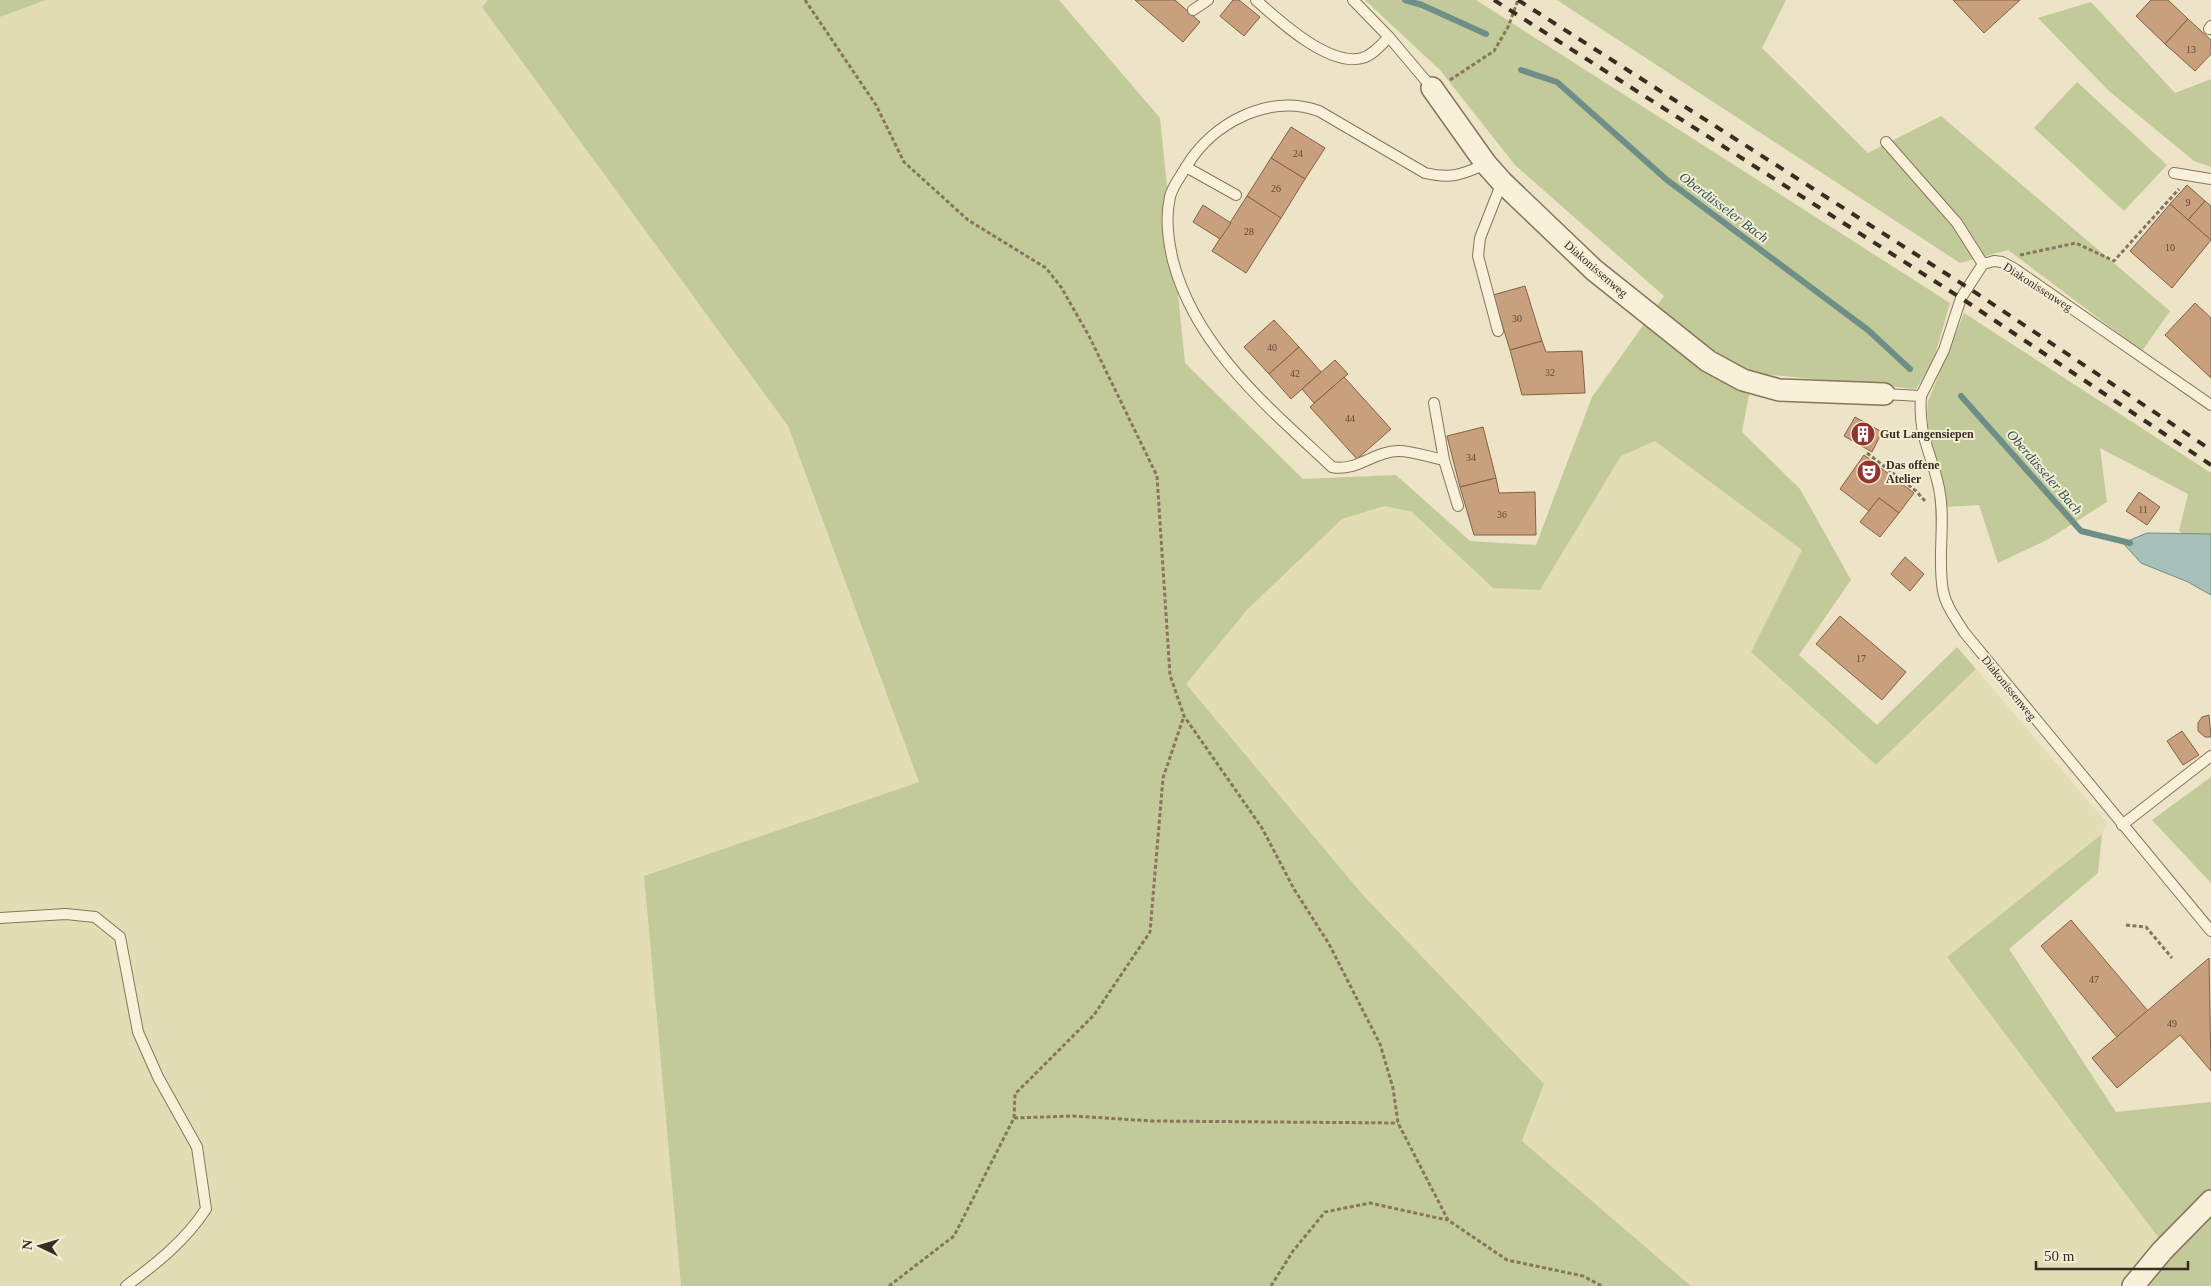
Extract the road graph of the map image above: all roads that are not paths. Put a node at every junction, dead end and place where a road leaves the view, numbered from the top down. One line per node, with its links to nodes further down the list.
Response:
1 (1208, 0): 4 (lane)
2 (1256, 0): 5 (lane)
3 (1353, 0): 5 (lane, Diakonissenweg)
4 (1193, 10)
5 (1389, 37): 6 (lane, Diakonissenweg)
6 (1432, 88): 8 (street, Diakonissenweg)
7 (1886, 142): 14 (lane)
8 (1486, 164): 9 (lane); 12 (street, Diakonissenweg)
9 (1186, 167): 13 (lane); 20 (lane)
10 (2174, 173): 11 (lane)
11 (2211, 179)
12 (1502, 182): 15 (lane); 16 (street, Diakonissenweg)
13 (1236, 195)
14 (1983, 264): 17 (lane, Diakonissenweg); 19 (lane, Diakonissenweg)
15 (1498, 331)
16 (1884, 394): 17 (lane, Diakonissenweg)
17 (1921, 396): 23 (lane, Diakonissenweg)
18 (1434, 402): 20 (lane)
19 (2211, 405)
20 (1444, 460): 21 (lane)
21 (1458, 506)
22 (2211, 756): 23 (lane)
23 (2122, 825): 25 (lane, Diakonissenweg)
24 (0, 918): 27 (lane)
25 (2211, 931)
26 (2211, 1201): 28 (street)
27 (126, 1286)
28 (2134, 1286)

